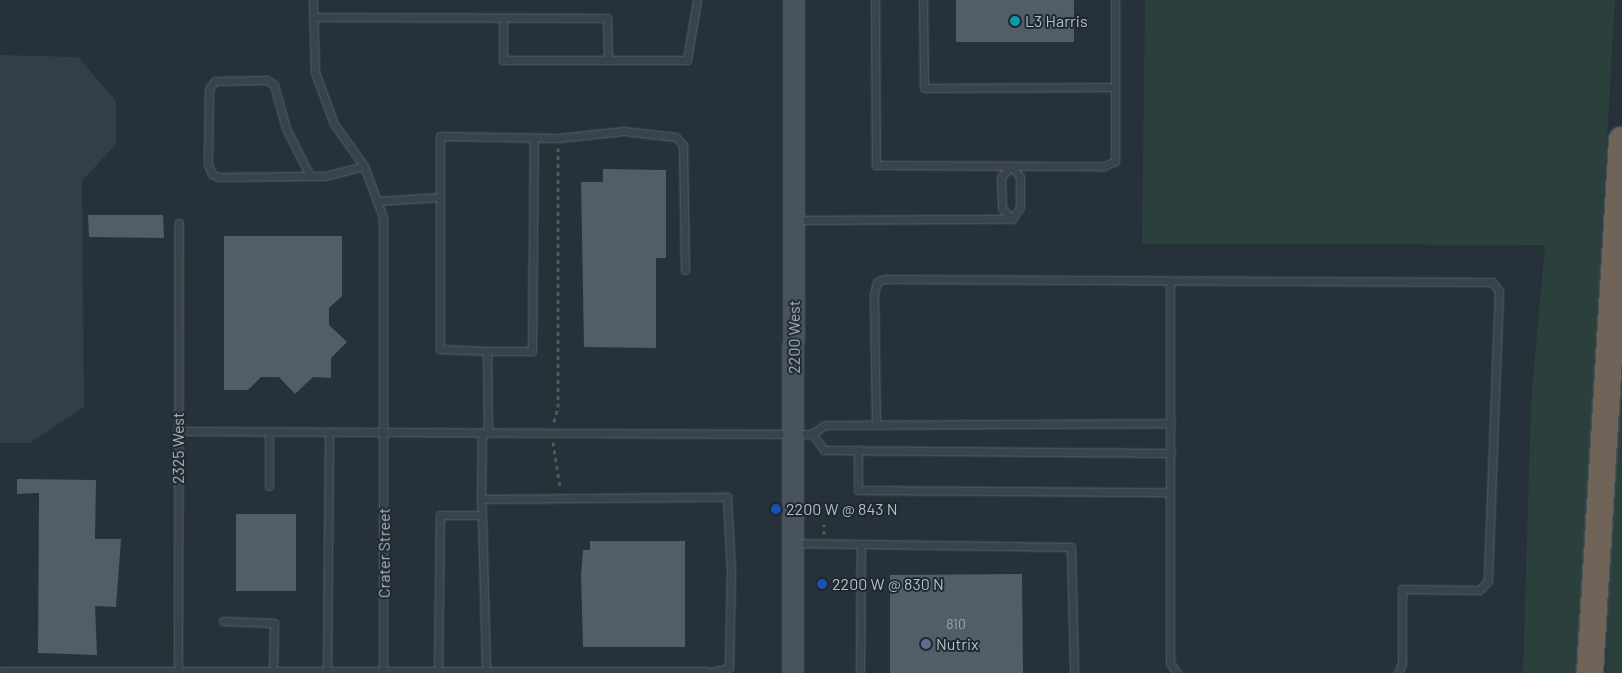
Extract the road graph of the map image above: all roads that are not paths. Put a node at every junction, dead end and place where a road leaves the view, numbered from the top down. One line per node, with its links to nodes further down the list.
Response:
1 (313, 0): 7 (lane, Crater Street)
2 (697, 0): 9 (lane)
3 (794, 0): 19 (street, 2200 West)
4 (875, 0): 14 (lane)
5 (923, 0): 10 (lane)
6 (1115, 0): 10 (lane)
7 (313, 17): 8 (lane); 13 (lane, Crater Street)
8 (503, 18): 9 (lane); 9 (lane)
9 (608, 60)
10 (1115, 87): 14 (lane)
11 (534, 138): 16 (lane); 21 (lane); 23 (lane)
12 (1622, 140): 56 (highway)
13 (364, 166): 15 (lane); 17 (lane, Crater Street)
14 (1011, 166): 18 (lane); 18 (lane)
15 (310, 176): 15 (lane)
16 (440, 197): 17 (lane); 23 (lane)
17 (377, 201): 29 (lane, Crater Street)
18 (1012, 219): 19 (lane)
19 (794, 220): 31 (street, 2200 West)
20 (178, 223): 26 (lane, 2325 West)
21 (685, 270)
22 (1170, 281): 24 (lane); 25 (lane); 55 (lane)
23 (487, 351): 30 (lane)
24 (1170, 423): 25 (lane); 33 (lane)
25 (876, 424): 31 (lane)
26 (178, 431): 27 (lane); 45 (lane, 2325 West)
27 (269, 432): 28 (lane); 34 (lane)
28 (329, 432): 29 (lane); 43 (lane)
29 (384, 433): 30 (lane); 46 (lane, Crater Street)
30 (485, 433): 31 (lane); 36 (lane)
31 (803, 434): 32 (lane); 38 (street, 2200 West)
32 (858, 451): 33 (lane); 35 (lane)
33 (1170, 453): 35 (lane)
34 (269, 486)
35 (1170, 492): 54 (lane)
36 (481, 499): 37 (lane); 50 (lane)
37 (482, 515): 47 (lane); 48 (lane)
38 (794, 543): 39 (lane); 51 (street, 2200 West)
39 (861, 544): 52 (lane); 53 (lane)
40 (223, 621): 42 (lane)
41 (0, 671): 44 (lane)
42 (273, 671): 43 (lane); 45 (lane)
43 (327, 671): 46 (lane)
44 (44, 672): 45 (lane)
45 (178, 672)
46 (383, 672): 47 (lane)
47 (438, 672): 48 (lane)
48 (486, 672): 49 (lane)
49 (650, 672): 50 (lane)
50 (707, 672)
51 (793, 673)
52 (860, 673)
53 (1074, 673)
54 (1177, 673)
55 (1398, 673)
56 (1590, 673)

